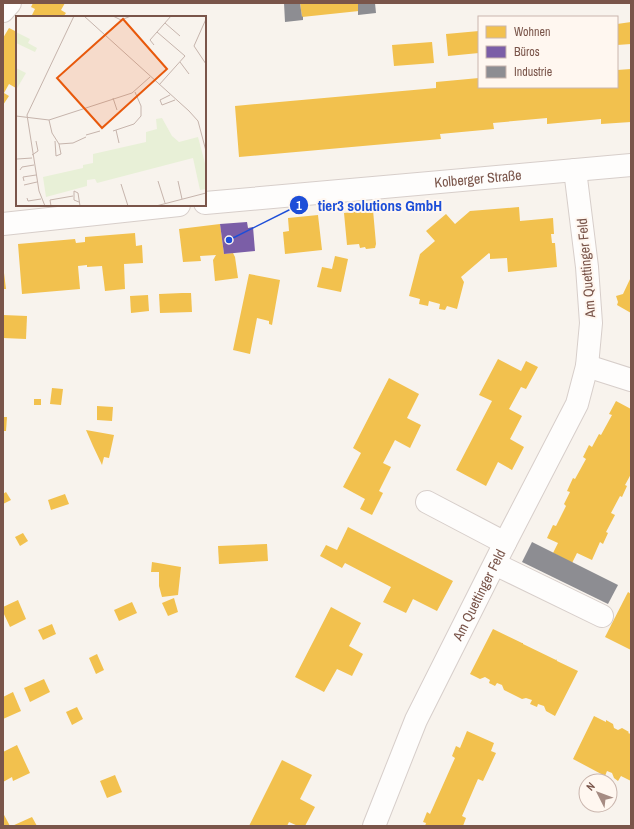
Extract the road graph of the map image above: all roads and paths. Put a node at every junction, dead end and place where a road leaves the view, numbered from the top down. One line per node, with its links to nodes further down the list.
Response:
1 (10, 3): 2 (street)
2 (3, 11)
3 (631, 165): 4 (street, Kolberger Straße)
4 (575, 170): 5 (street, Kolberger Straße); 8 (street, Am Quettinger Feld)
5 (206, 203)
6 (170, 206): 7 (street)
7 (3, 224)
8 (587, 366): 9 (street); 11 (street, Am Quettinger Feld)
9 (631, 380)
10 (427, 502): 11 (street)
11 (505, 543): 12 (street, Am Quettinger Feld)
12 (495, 564): 13 (street); 14 (street, Am Quettinger Feld)
13 (602, 616)
14 (374, 826)

